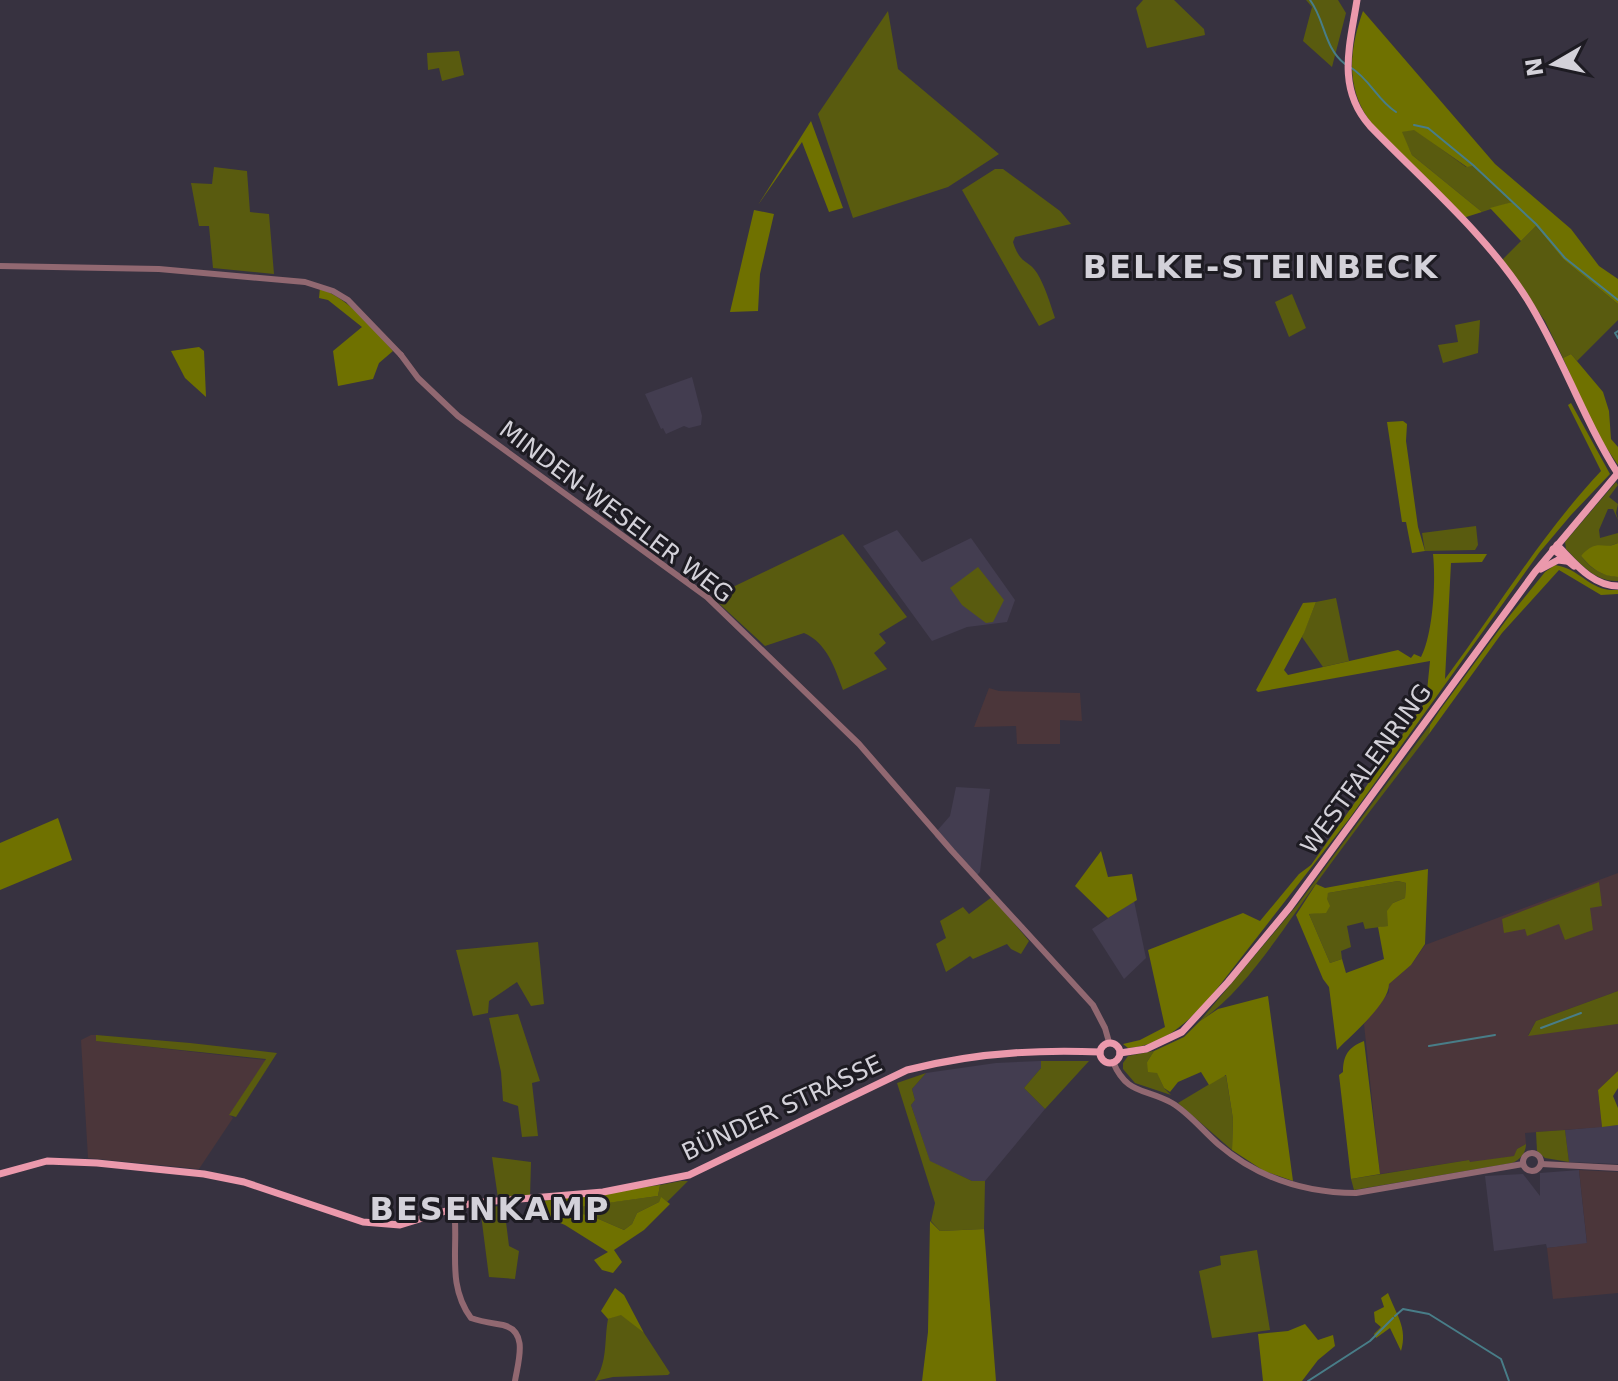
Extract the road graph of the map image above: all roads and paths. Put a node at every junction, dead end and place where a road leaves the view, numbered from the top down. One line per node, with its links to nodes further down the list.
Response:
1 (1357, 0): 3 (main road)
2 (0, 266): 9 (street, MINDEN-WESELER WEG)
3 (1616, 471): 4 (main road, WESTFALENRING)
4 (1555, 547): 5 (main road); 6 (main road); 7 (main road, WESTFALENRING)
5 (1566, 561): 6 (main road); 7 (main road)
6 (1583, 571): 8 (main road)
7 (1535, 572): 11 (main road, WESTFALENRING)
8 (1618, 586)
9 (1109, 1042): 10 (main road); 11 (main road)
10 (1100, 1052): 12 (main road); 17 (main road, BÜNDER STRASSE)
11 (1120, 1053): 12 (main road)
12 (1113, 1062): 13 (street)
13 (1523, 1164): 14 (street); 14 (street)
14 (1541, 1164): 15 (street)
15 (1618, 1168)
16 (0, 1174): 17 (main road, BÜNDER STRASSE)
17 (454, 1208): 18 (street)
18 (515, 1381)

